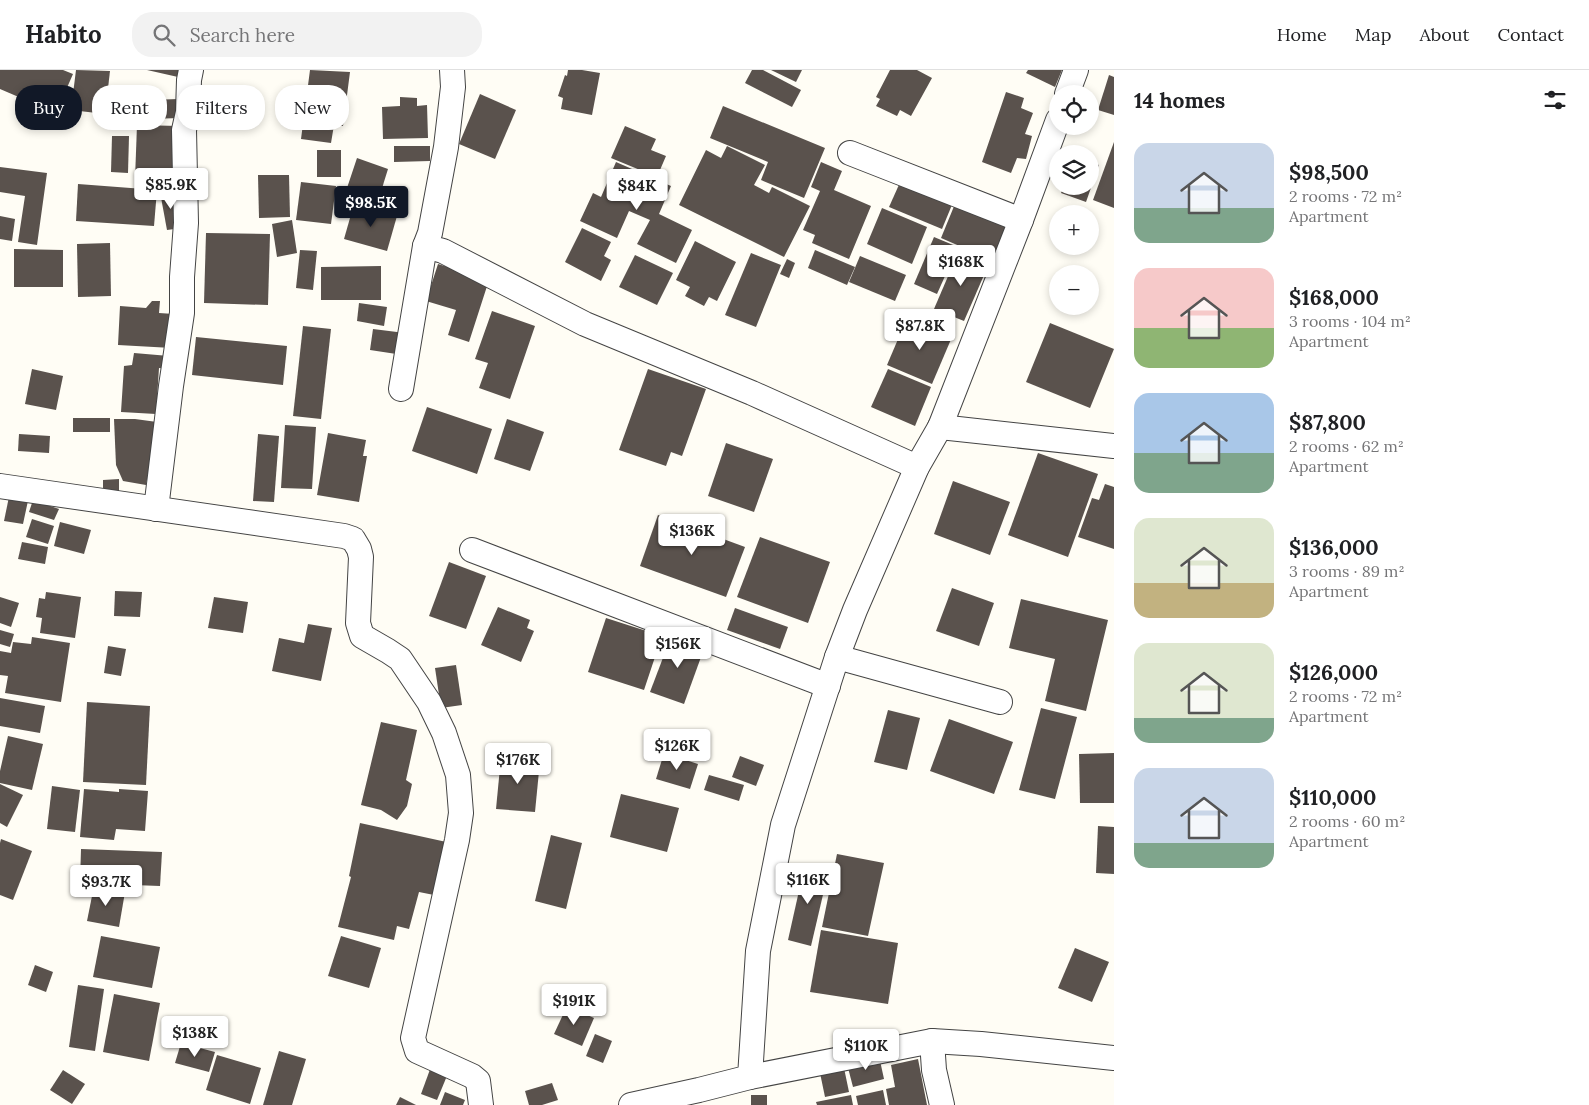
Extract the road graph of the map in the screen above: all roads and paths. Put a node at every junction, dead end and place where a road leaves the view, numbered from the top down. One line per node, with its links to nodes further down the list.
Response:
1 (191, 70): 14 (street)
2 (452, 70): 8 (street)
3 (1076, 70): 4 (street)
4 (1070, 85)
5 (1052, 135): 7 (street)
6 (850, 153): 7 (street)
7 (1021, 220): 10 (street)
8 (424, 246): 9 (street); 12 (street)
9 (401, 389)
10 (940, 427): 11 (street); 12 (street)
11 (1114, 446)
12 (917, 466): 16 (street)
13 (0, 486): 14 (street)
14 (156, 509): 22 (street)
15 (472, 550): 17 (street)
16 (836, 657): 17 (street); 18 (street)
17 (828, 686): 21 (street)
18 (1000, 702)
19 (932, 1041): 20 (street); 21 (street); 24 (street)
20 (1114, 1058)
21 (750, 1077): 23 (street)
22 (481, 1105)
23 (631, 1105)
24 (942, 1105)

